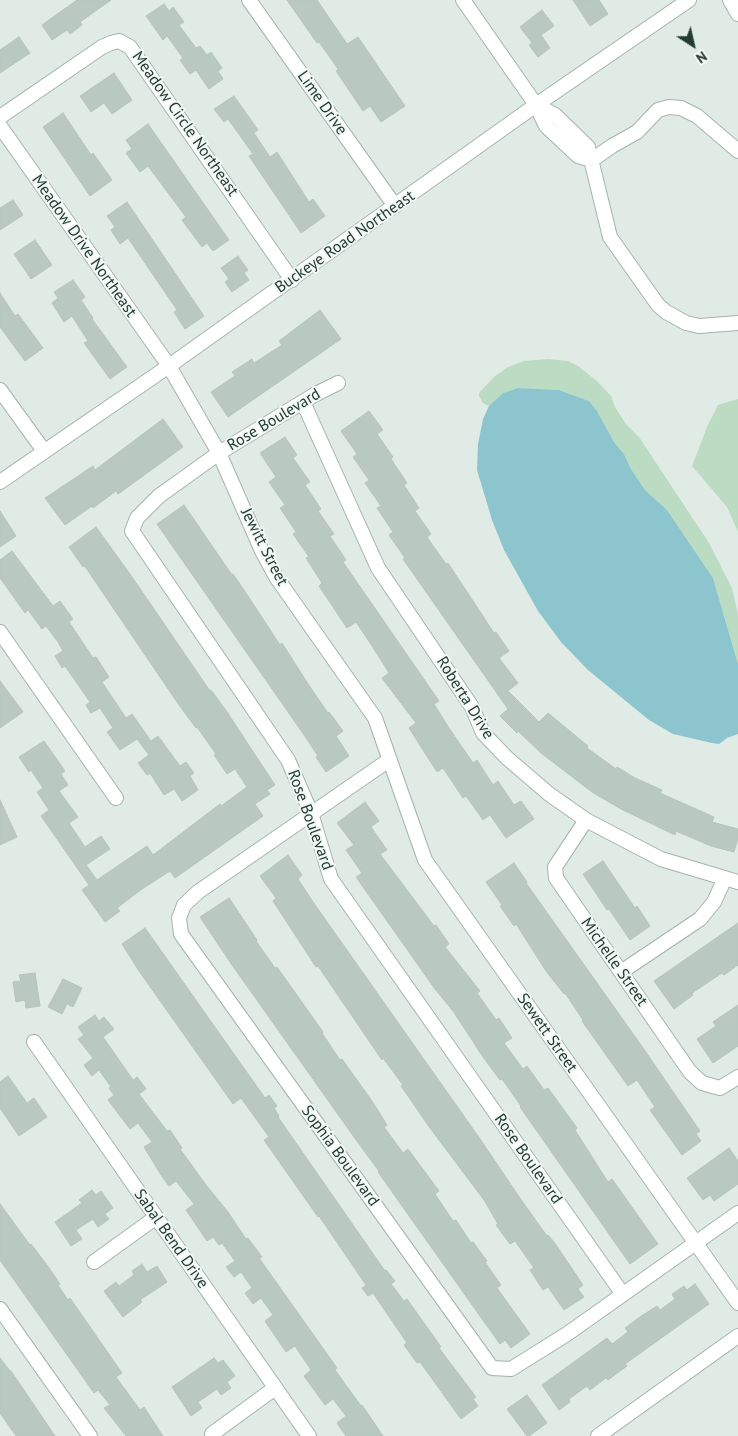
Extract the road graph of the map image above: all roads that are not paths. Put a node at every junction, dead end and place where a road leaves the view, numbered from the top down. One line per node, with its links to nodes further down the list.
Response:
1 (248, 0): 11 (street, Lime Drive)
2 (463, 0): 6 (street)
3 (689, 0): 6 (street, Buckeye Road Northeast)
4 (730, 0): 5 (street)
5 (738, 14)
6 (536, 105): 10 (street); 11 (street, Buckeye Road Northeast)
7 (0, 117): 12 (street, Meadow Circle Northeast)
8 (0, 126): 14 (street, Meadow Drive Northeast)
9 (738, 151): 10 (street)
10 (592, 160): 13 (street)
11 (395, 206): 12 (street, Buckeye Road Northeast)
12 (292, 280): 14 (street, Buckeye Road Northeast)
13 (738, 323)
14 (169, 366): 18 (street, Buckeye Road Northeast); 19 (street, Jewitt Street)
15 (338, 383): 17 (street, Rose Boulevard)
16 (0, 390): 18 (street)
17 (303, 402): 19 (street, Rose Boulevard); 25 (street, Roberta Drive)
18 (44, 451): 20 (street, Buckeye Road Northeast)
19 (219, 453): 22 (street, Jewitt Street); 24 (street, Rose Boulevard)
20 (0, 482)
21 (0, 632): 23 (street)
22 (387, 754): 24 (street, Sophia Boulevard); 32 (street, Sewett Street)
23 (116, 798)
24 (311, 813): 34 (street, Rose Boulevard); 34 (street, Sophia Boulevard)
25 (586, 820): 26 (street, Roberta Drive); 27 (street, Michelle Street)
26 (731, 880): 27 (street)
27 (621, 972): 29 (street, Michelle Street)
28 (34, 1042): 31 (street, Sabal Bend Drive)
29 (738, 1077)
30 (738, 1213): 32 (street, Sophia Boulevard)
31 (155, 1218): 33 (street); 38 (street, Sabal Bend Drive)
32 (696, 1243): 34 (street, Sophia Boulevard); 35 (street, Sewett Street)
33 (94, 1262)
34 (622, 1293)
35 (738, 1303)
36 (0, 1308): 40 (street)
37 (738, 1336): 42 (street)
38 (275, 1388): 39 (street); 41 (street, Sabal Bend Drive)
39 (212, 1434)
40 (90, 1436)
41 (309, 1436)
42 (598, 1436)

